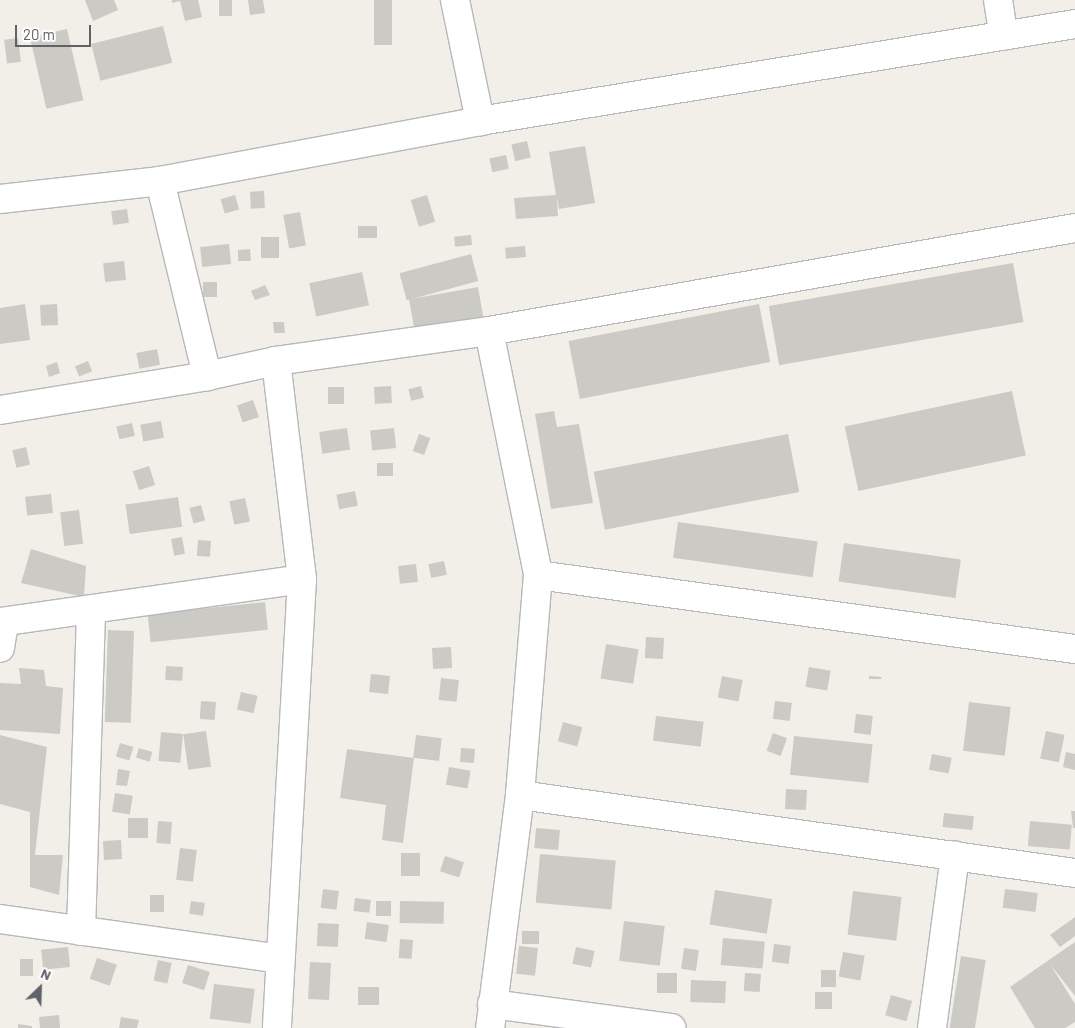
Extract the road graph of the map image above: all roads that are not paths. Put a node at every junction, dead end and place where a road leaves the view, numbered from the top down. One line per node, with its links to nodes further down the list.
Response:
1 (455, 0): 5 (street)
2 (998, 0): 4 (street)
3 (1075, 24): 4 (street)
4 (1004, 36): 5 (street)
5 (480, 121): 6 (street)
6 (160, 181): 7 (street); 11 (street)
7 (0, 199)
8 (1075, 228): 9 (street)
9 (489, 331): 10 (street); 13 (street)
10 (276, 361): 11 (street); 14 (street)
11 (208, 376): 12 (street)
12 (0, 410)
13 (538, 575): 17 (street); 18 (street)
14 (302, 579): 15 (street); 23 (street)
15 (91, 611): 16 (street); 22 (street)
16 (1, 631)
17 (1075, 649)
18 (520, 795): 19 (street); 24 (street)
19 (955, 856): 20 (street); 27 (street)
20 (1075, 873)
21 (0, 919): 22 (street)
22 (81, 931): 23 (street)
23 (280, 959): 25 (street)
24 (491, 1016): 26 (street)
25 (277, 1028)
26 (671, 1028)
27 (932, 1028)

